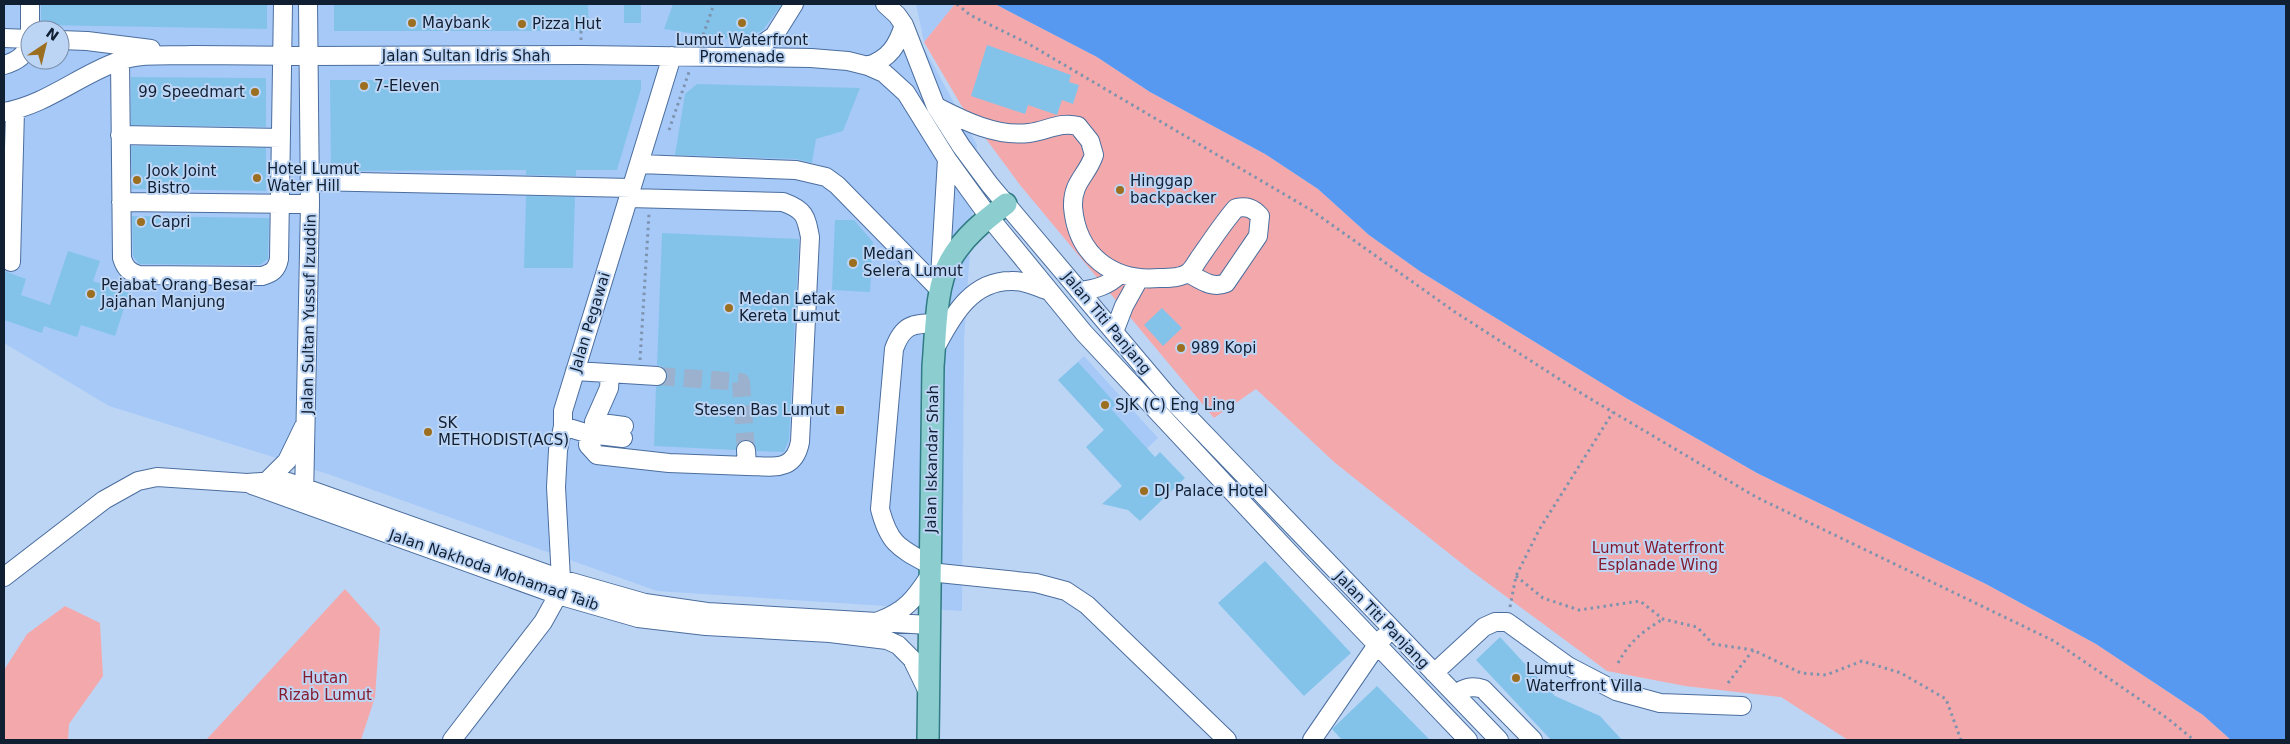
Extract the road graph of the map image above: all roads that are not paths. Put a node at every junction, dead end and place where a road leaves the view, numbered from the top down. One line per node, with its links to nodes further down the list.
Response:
1 (30, 4): 6 (street)
2 (283, 4): 13 (street)
3 (308, 4): 14 (street, Jalan Sultan Yussuf Izuddin)
4 (794, 4): 17 (street)
5 (885, 4): 7 (street, Jalan Titi Panjang)
6 (30, 20)
7 (904, 25): 20 (street); 22 (street, Jalan Titi Panjang)
8 (4, 38): 9 (street)
9 (20, 39)
10 (70, 40): 11 (street)
11 (87, 41): 12 (street); 21 (street)
12 (192, 55): 13 (street, Jalan Sultan Idris Shah); 18 (street, Jalan Sultan Idris Shah)
13 (282, 55): 14 (street, Jalan Sultan Idris Shah); 26 (street)
14 (309, 56): 15 (street, Jalan Sultan Idris Shah); 29 (street, Jalan Sultan Yussuf Izuddin)
15 (672, 56): 17 (street, Jalan Sultan Idris Shah); 28 (street, Jalan Pegawai)
16 (20, 58): 19 (street)
17 (743, 58): 20 (street, Jalan Sultan Idris Shah)
18 (120, 60): 21 (street, Jalan Sultan Idris Shah); 25 (street)
19 (4, 65)
20 (868, 66): 24 (street, Jalan Sultan Idris Shah)
21 (85, 76): 23 (street, Jalan Sultan Idris Shah)
22 (936, 107): 34 (street, Jalan Titi Panjang); 38 (street)
23 (9, 111): 36 (street)
24 (920, 114): 27 (street, Jalan Titi Panjang)
25 (120, 135): 26 (street); 31 (street)
26 (281, 138): 32 (street)
27 (947, 159): 35 (street, Jalan Titi Panjang); 42 (street)
28 (639, 164): 30 (street, Jalan Pegawai); 42 (street)
29 (310, 181): 30 (street); 33 (street, Jalan Sultan Yussuf Izuddin)
30 (630, 193): 45 (street, Jalan Pegawai); 50 (street)
31 (121, 202): 32 (street); 32 (street)
32 (280, 203): 33 (street)
33 (310, 204): 48 (street, Jalan Sultan Yussuf Izuddin)
34 (1006, 204): 35 (main road, Jalan Iskandar Shah); 40 (street, Jalan Titi Panjang)
35 (989, 217): 41 (street, Jalan Titi Panjang); 42 (main road, Jalan Iskandar Shah)
36 (10, 262)
37 (1188, 273): 37 (street); 39 (street)
38 (1120, 274): 39 (street); 40 (street)
39 (1139, 279): 43 (street)
40 (1079, 291): 43 (street, Jalan Titi Panjang)
41 (1049, 292): 44 (street); 60 (street, Jalan Titi Panjang)
42 (938, 307): 44 (main road, Jalan Iskandar Shah); 54 (street)
43 (1114, 332): 59 (street, Jalan Titi Panjang)
44 (935, 350): 54 (main road, Jalan Iskandar Shah)
45 (575, 371): 46 (street); 49 (street, Jalan Pegawai)
46 (610, 374): 47 (street); 50 (street)
47 (657, 376)
48 (307, 419): 51 (street); 53 (street, Jalan Sultan Yussuf Izuddin)
49 (563, 426): 50 (street); 56 (street, Jalan Pegawai)
50 (589, 434)
51 (267, 481): 52 (street); 53 (street)
52 (247, 483): 53 (street); 55 (street)
53 (305, 496): 56 (street, Jalan Nakhoda Mohamad Taib)
54 (929, 572): 57 (street); 58 (main road, Jalan Iskandar Shah); 67 (street)
55 (4, 577)
56 (559, 587): 57 (street, Jalan Nakhoda Mohamad Taib); 62 (street, Jalan Nakhoda Mohamad Taib); 65 (street)
57 (877, 622): 58 (street, Jalan Nakhoda Mohamad Taib)
58 (929, 625): 62 (main road, Jalan Iskandar Shah)
59 (1392, 630): 60 (street); 61 (street, Jalan Titi Panjang)
60 (1376, 645): 68 (street); 69 (street, Jalan Titi Panjang)
61 (1434, 673): 63 (street, Jalan Titi Panjang); 64 (street)
62 (928, 692): 66 (main road, Jalan Iskandar Shah)
63 (1455, 694): 70 (street, Jalan Titi Panjang); 71 (street)
64 (1742, 706)
65 (452, 740)
66 (928, 740)
67 (1227, 740)
68 (1312, 740)
69 (1468, 740)
70 (1499, 740)
71 (1533, 740)

